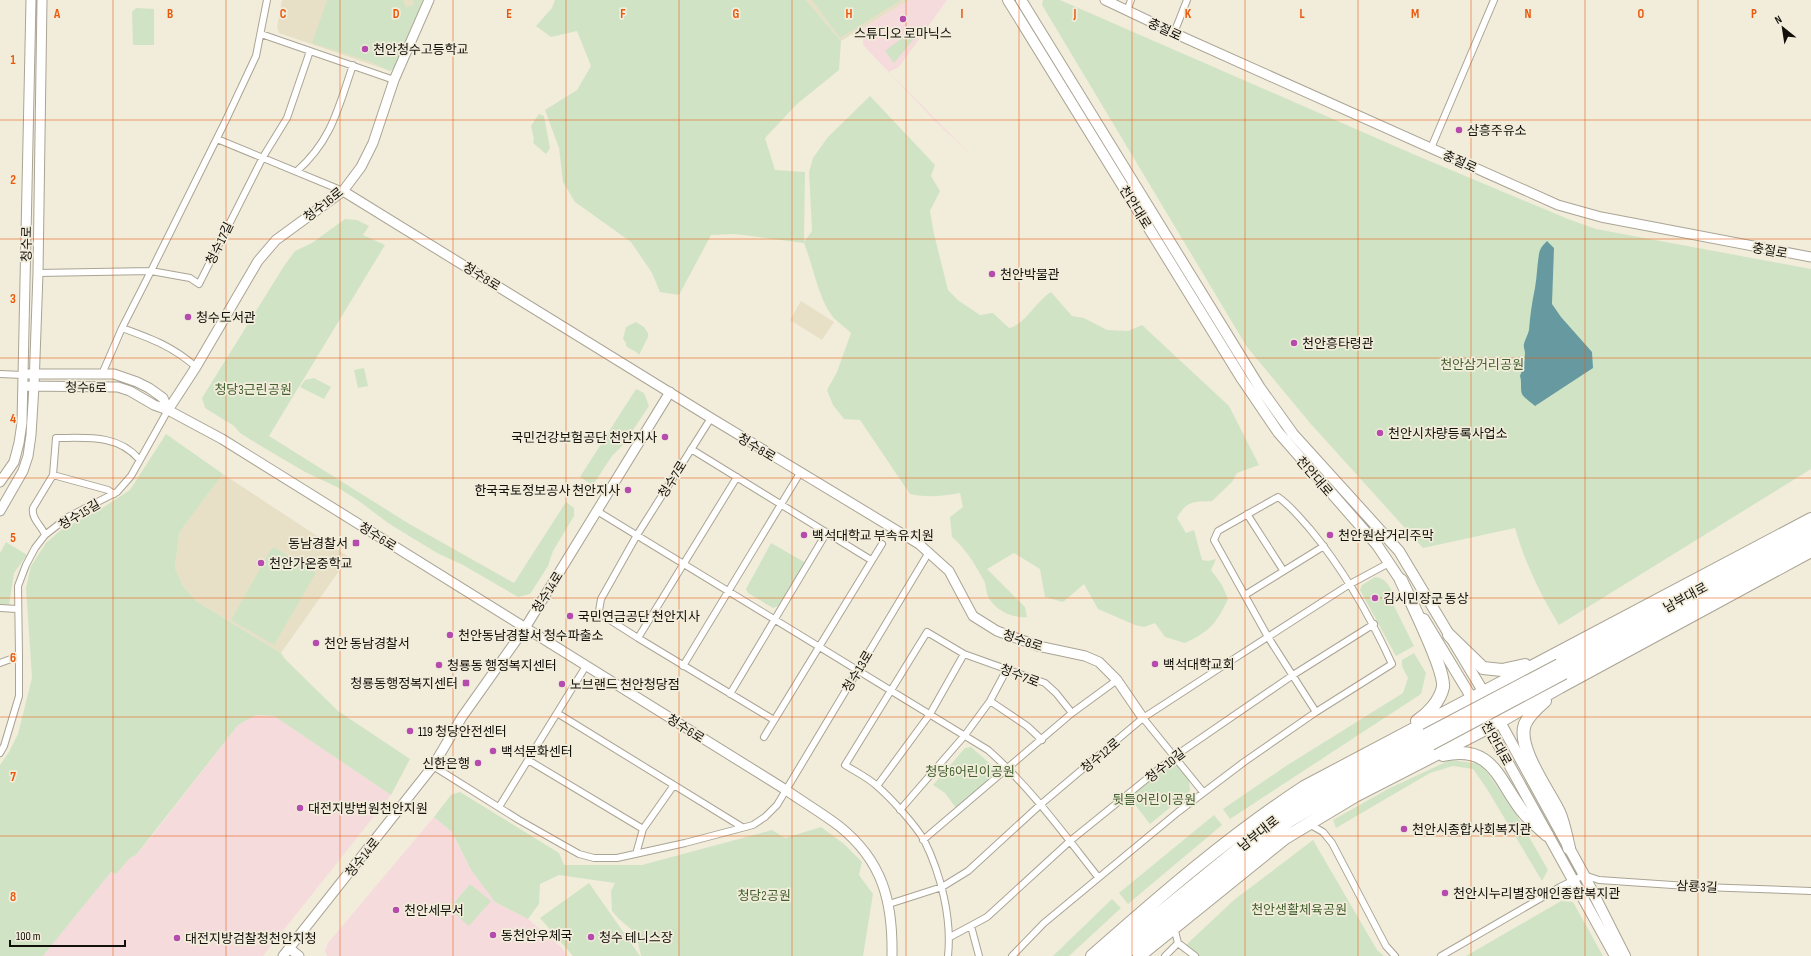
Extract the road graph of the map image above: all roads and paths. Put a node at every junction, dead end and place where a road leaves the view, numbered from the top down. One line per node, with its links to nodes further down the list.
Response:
1 (31, 0): 29 (street, 청수로)
2 (42, 0): 24 (street, 청수로)
3 (268, 0): 13 (street)
4 (429, 0): 16 (street, 청수16로)
5 (1008, 0): 59 (main road, 천안대로)
6 (1105, 0): 11 (street, 충절로)
7 (1131, 0): 11 (street)
8 (1187, 0): 12 (street)
9 (1494, 0): 18 (street)
10 (1023, 1): 71 (main road, 천안대로)
11 (1127, 11): 12 (street, 충절로)
12 (1174, 33): 18 (street, 충절로)
13 (261, 34): 14 (street); 17 (street)
14 (310, 51): 15 (street); 19 (street, 청수17길)
15 (353, 65): 16 (street); 20 (street)
16 (394, 80): 21 (street, 청수16로)
17 (217, 139): 19 (street); 23 (street)
18 (1431, 148): 22 (street, 충절로)
19 (263, 157): 20 (street); 23 (street, 청수17길)
20 (297, 172): 21 (street)
21 (343, 191): 26 (street, 청수16로); 34 (street, 청수8로)
22 (1811, 257)
23 (151, 271): 24 (street, 청수로); 25 (street, 청수6로)
24 (38, 273): 30 (street, 청수로)
25 (122, 328): 26 (street); 31 (street, 청수6로)
26 (196, 367): 35 (street, 청수16로)
27 (0, 374): 28 (street)
28 (8, 374): 29 (street); 32 (street)
29 (23, 374): 30 (street, 청수6로); 32 (street, 청수로)
30 (35, 374): 31 (street, 청수6로); 33 (street, 청수로)
31 (102, 374): 35 (street, 청수6로)
32 (23, 386): 33 (street, 청수6로); 42 (street, 청수로)
33 (34, 386): 35 (street, 청수6로); 45 (street, 청수로)
34 (670, 392): 36 (street, 청수8로); 46 (street, 청수14로)
35 (168, 410): 38 (street, 청수15길); 70 (street, 청수6로)
36 (711, 418): 37 (street); 39 (street, 청수8로)
37 (691, 449): 41 (street, 청수7로); 52 (street, 청수7로)
38 (139, 459): 40 (street, 청수15길); 43 (street, 청수15길)
39 (800, 473): 44 (street); 57 (street, 청수8로)
40 (53, 475): 43 (street, 청수15길); 51 (street, 청수15길)
41 (737, 477): 44 (street, 청수7로); 60 (street)
42 (0, 482)
43 (114, 494): 51 (street, 청수15길)
44 (781, 504): 50 (street, 청수7로); 64 (street)
45 (0, 511)
46 (597, 511): 52 (street); 70 (street, 청수14로)
47 (1247, 514): 55 (street); 61 (street); 65 (street)
48 (1811, 519): 77 (highway)
49 (1811, 529): 82 (highway, 남부대로)
50 (827, 532): 58 (street, 청수7로); 68 (street)
51 (45, 535): 67 (street, 청수15길)
52 (637, 535): 60 (street); 73 (street, 청수7로)
53 (1811, 540): 82 (highway, 남부대로)
54 (882, 544): 58 (street)
55 (1324, 546): 61 (street); 63 (street)
56 (1811, 551): 86 (highway)
57 (929, 552): 83 (street, 청수13로); 85 (street, 청수8로)
58 (871, 560): 74 (street)
59 (1389, 563): 62 (main road, 천안대로); 63 (street, 청수12로)
60 (684, 564): 64 (street); 73 (street)
61 (1283, 570): 65 (street)
62 (1401, 580): 90 (main road, 천안대로); 107 (highway)
63 (1350, 584): 69 (street); 72 (street, 청수12로)
64 (730, 591): 68 (street); 80 (street)
65 (1245, 595): 72 (street)
66 (0, 608): 67 (street)
67 (18, 608): 76 (street, 청수15길)
68 (775, 619): 74 (street); 89 (street)
69 (1374, 624): 84 (street, 청수10길); 92 (street)
70 (525, 628): 79 (street, 청수6로); 110 (street, 청수14로)
71 (1449, 635): 77 (highway); 88 (main road, 천안대로)
72 (1268, 637): 84 (street); 96 (street, 청수12로)
73 (638, 638): 80 (street, 청수7로)
74 (819, 647): 83 (street); 97 (street)
75 (964, 654): 81 (street, 청수7로); 87 (street, 청수7로); 95 (street)
76 (19, 656): 78 (street); 102 (street, 청수15길)
77 (1546, 660): 88 (highway)
78 (0, 663)
79 (586, 666): 93 (street); 115 (street, 청수6로)
80 (683, 666): 89 (street, 청수7로)
81 (1007, 669): 91 (street); 94 (street, 청수7로)
82 (1562, 669): 105 (highway, bridge)
83 (857, 671): 87 (street); 115 (street, 청수13로)
84 (1293, 675): 92 (street); 108 (street, 청수10길)
85 (1117, 680): 94 (street); 96 (street, 청수8로)
86 (1560, 687): 99 (highway); 126 (highway)
87 (891, 690): 95 (street); 114 (street)
88 (1483, 691): 90 (highway); 99 (main road, 천안대로)
89 (730, 694): 97 (street, 청수7로)
90 (1471, 698): 98 (highway); 99 (main road, 천안대로)
91 (990, 701): 101 (street); 104 (street)
92 (1316, 712): 116 (street)
93 (557, 713): 109 (street); 113 (street)
94 (1072, 713): 104 (street)
95 (930, 714): 101 (street); 114 (street)
96 (1144, 718): 108 (street); 117 (street, 청수12로)
97 (774, 720): 103 (street)
98 (1426, 722): 105 (highway); 107 (highway)
99 (1494, 725): 105 (highway); 123 (main road, 천안대로); 126 (main road, 천안대로)
100 (0, 733): 102 (street)
101 (965, 735): 111 (street); 119 (street)
102 (7, 737): 106 (street, 청수15길)
103 (764, 737)
104 (1042, 740): 111 (street)
105 (1431, 744): 112 (highway); 146 (highway, 남부대로); 147 (highway, 남부대로)
106 (0, 753)
107 (1368, 753): 145 (highway)
108 (1175, 756): 116 (street); 125 (street, 청수10길)
109 (528, 760): 118 (street); 122 (street)
110 (433, 766): 118 (street); 138 (street, 청수14로)
111 (1007, 768): 117 (street); 124 (street)
112 (1403, 771): 120 (highway); 123 (highway)
113 (674, 785): 121 (street); 122 (street)
114 (877, 786): 119 (street)
115 (786, 790): 121 (street); 133 (street, 청수6로)
116 (1203, 792): 129 (street)
117 (1040, 805): 125 (street); 131 (street, 청수12로)
118 (499, 807): 127 (street)
119 (900, 810): 124 (street)
120 (1309, 824): 135 (highway); 151 (street)
121 (742, 827): 127 (street)
122 (643, 829): 127 (street)
123 (1547, 835): 130 (main road, 천안대로)
124 (923, 840): 131 (street)
125 (1070, 841): 129 (street); 134 (street, 청수10길)
126 (1569, 848): 128 (main road, 천안대로)
127 (636, 854)
128 (1584, 875): 130 (street); 132 (street, 삼룡3길); 154 (main road, 천안대로)
129 (1098, 877): 144 (street)
130 (1573, 880): 152 (street); 153 (main road, 천안대로)
131 (942, 887): 133 (street, 청수12로); 136 (street)
132 (1811, 891)
133 (889, 904): 141 (street, 청수6로)
134 (971, 926): 136 (street, 청수10길); 143 (street)
135 (1174, 927): 137 (street); 148 (highway)
136 (950, 936): 142 (street)
137 (1178, 944): 149 (street); 150 (street)
138 (289, 948): 139 (street, 청수14로); 140 (street)
139 (283, 956)
140 (299, 956)
141 (892, 956)
142 (948, 956)
143 (979, 956)
144 (1012, 956)
145 (1092, 956)
146 (1107, 956)
147 (1122, 956)
148 (1139, 956)
149 (1165, 956)
150 (1195, 956)
151 (1394, 956)
152 (1441, 956)
153 (1615, 956)
154 (1625, 956)

